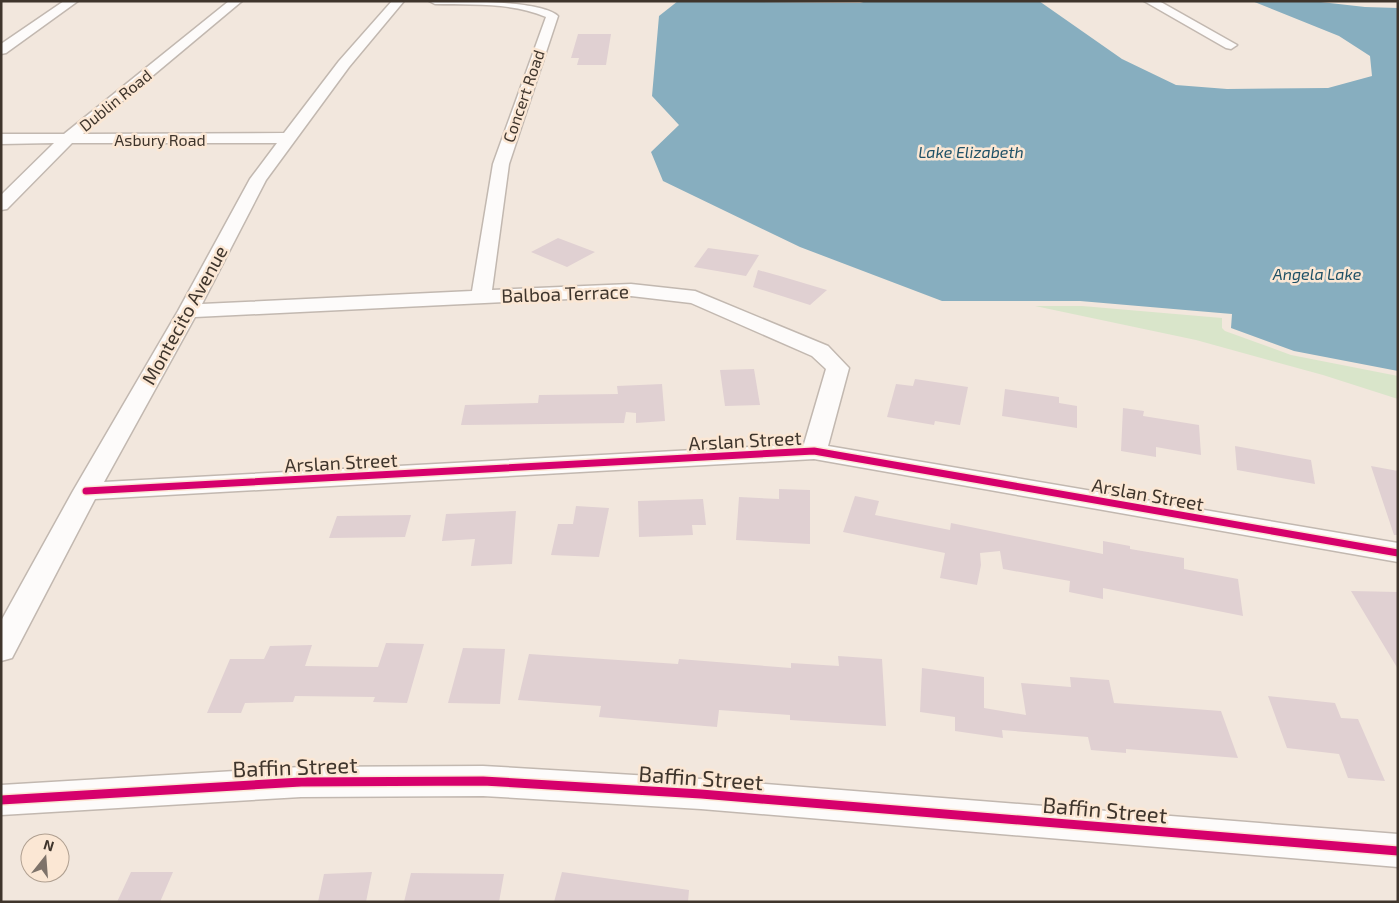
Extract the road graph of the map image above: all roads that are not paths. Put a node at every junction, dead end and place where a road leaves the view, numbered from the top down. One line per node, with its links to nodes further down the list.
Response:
1 (72, 1): 7 (street)
2 (236, 1): 9 (street, Dublin Road)
3 (398, 1): 8 (street, Montecito Avenue)
4 (436, 1): 12 (street, Concert Road)
5 (1150, 1): 6 (street)
6 (1231, 45)
7 (3, 48)
8 (288, 138): 9 (street, Asbury Road); 13 (street, Montecito Avenue)
9 (68, 139): 10 (street, Asbury Road); 11 (street, Dublin Road)
10 (1, 140)
11 (1, 205)
12 (481, 296): 13 (street, Balboa Terrace); 14 (street, Balboa Terrace)
13 (188, 311): 15 (street, Montecito Avenue)
14 (814, 451): 15 (street, Arslan Street); 16 (street, Arslan Street)
15 (86, 491): 17 (street, Montecito Avenue)
16 (1398, 553)
17 (1, 650)
18 (1, 800): 19 (street, Baffin Street)
19 (1398, 852)

